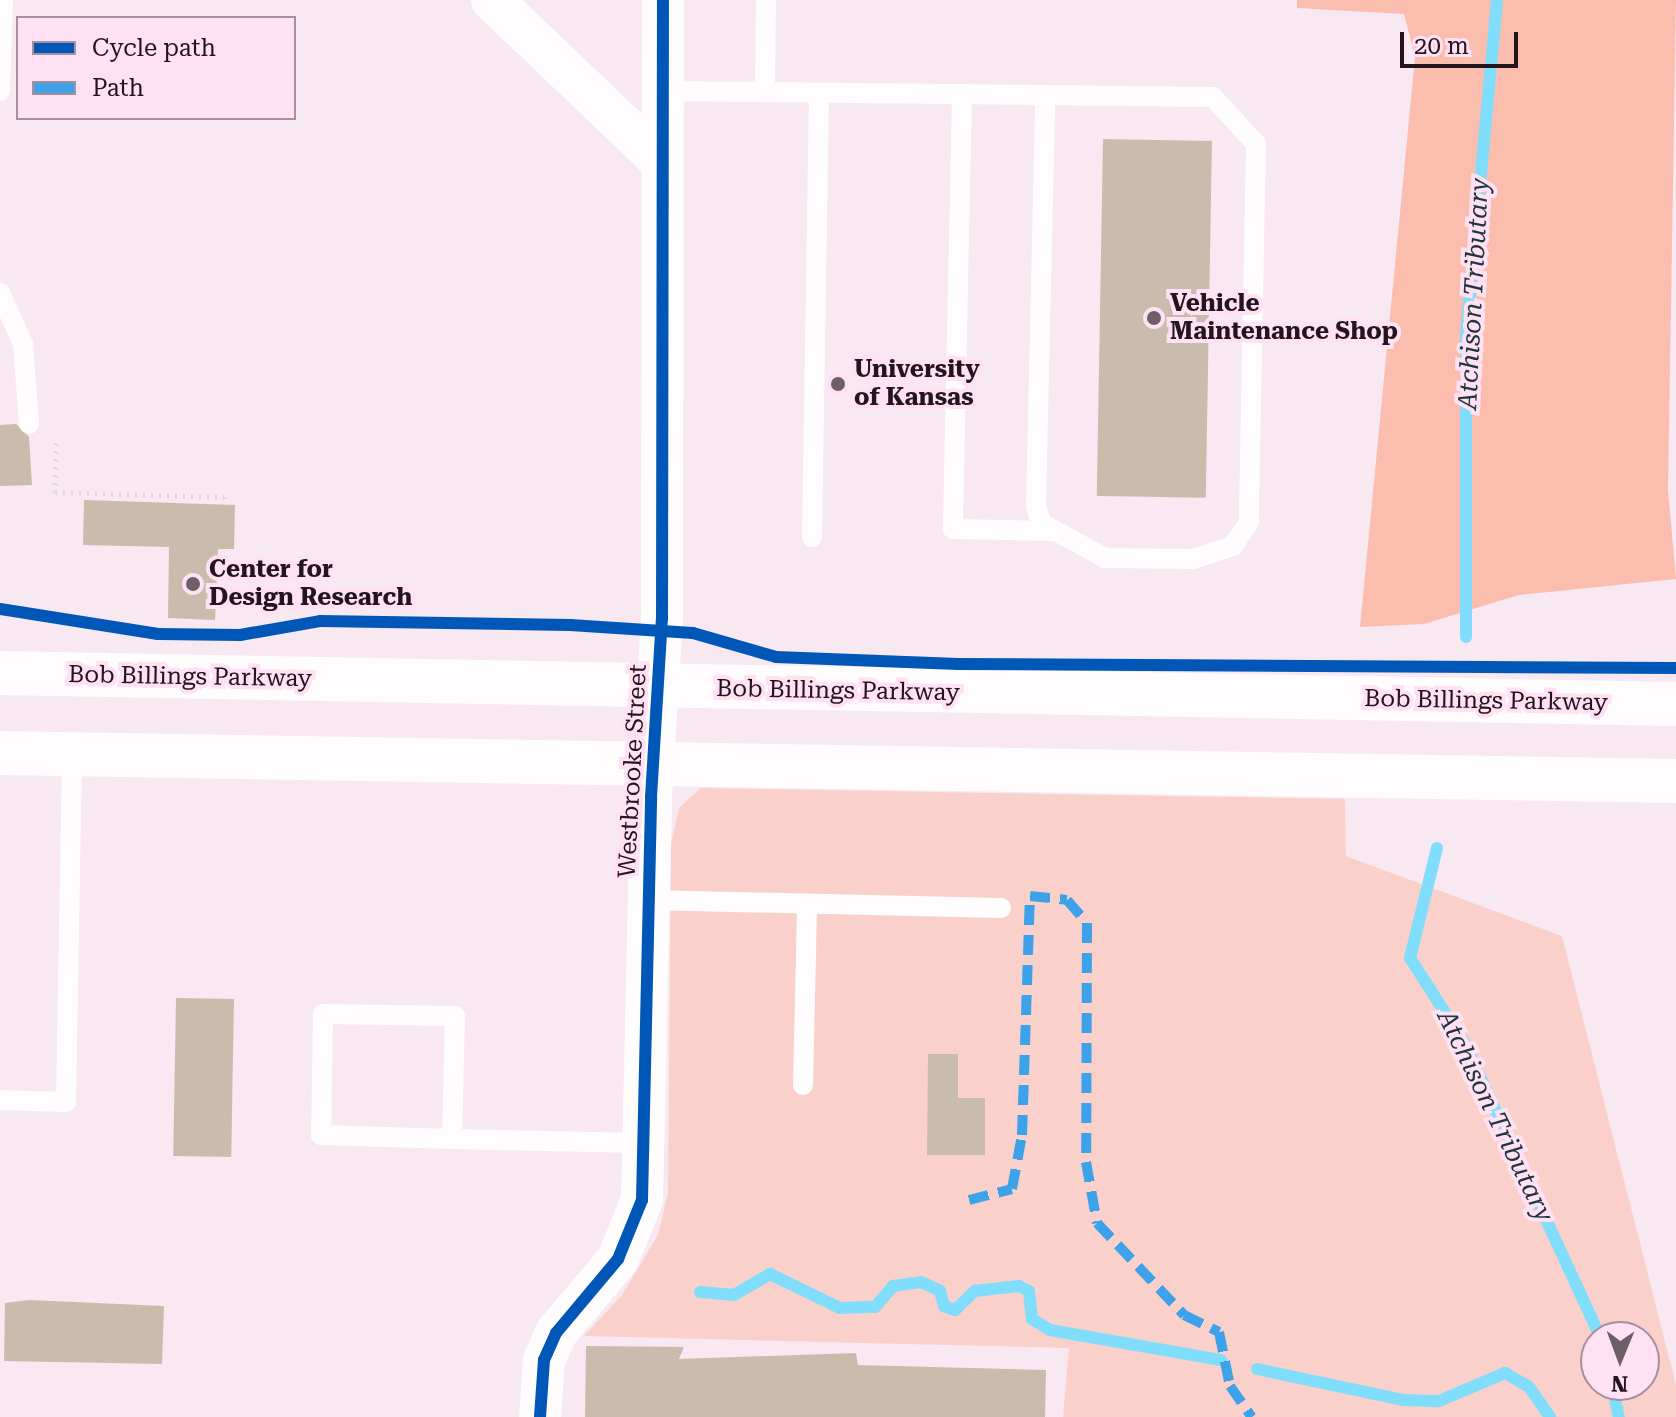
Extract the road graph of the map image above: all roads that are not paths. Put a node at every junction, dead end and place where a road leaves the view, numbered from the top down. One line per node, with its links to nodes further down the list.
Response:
1 (3, 0): 5 (lane)
2 (492, 0): 11 (street)
3 (663, 0): 6 (street, Westbrooke Street)
4 (766, 0): 7 (lane)
5 (0, 91)
6 (661, 91): 7 (lane); 11 (street, Westbrooke Street)
7 (765, 92): 8 (lane)
8 (819, 93): 9 (lane); 15 (lane)
9 (962, 94): 10 (lane); 14 (lane)
10 (1045, 95): 14 (lane); 14 (lane)
11 (661, 161): 17 (street, Westbrooke Street)
12 (0, 293): 13 (lane)
13 (29, 424)
14 (1052, 531)
15 (812, 537)
16 (0, 673): 17 (main road, Bob Billings Parkway)
17 (658, 689): 18 (main road, Bob Billings Parkway); 21 (street, Westbrooke Street)
18 (1676, 704)
19 (0, 753): 20 (main road)
20 (72, 754): 21 (main road); 27 (lane)
21 (653, 764): 22 (main road); 23 (street, Westbrooke Street)
22 (1676, 781)
23 (648, 900): 24 (lane); 29 (street, Westbrooke Street)
24 (807, 904): 25 (lane); 26 (lane)
25 (1001, 908)
26 (803, 1085)
27 (0, 1100)
28 (452, 1139): 28 (lane); 29 (lane)
29 (644, 1143): 30 (street, Westbrooke Street)
30 (540, 1417)

